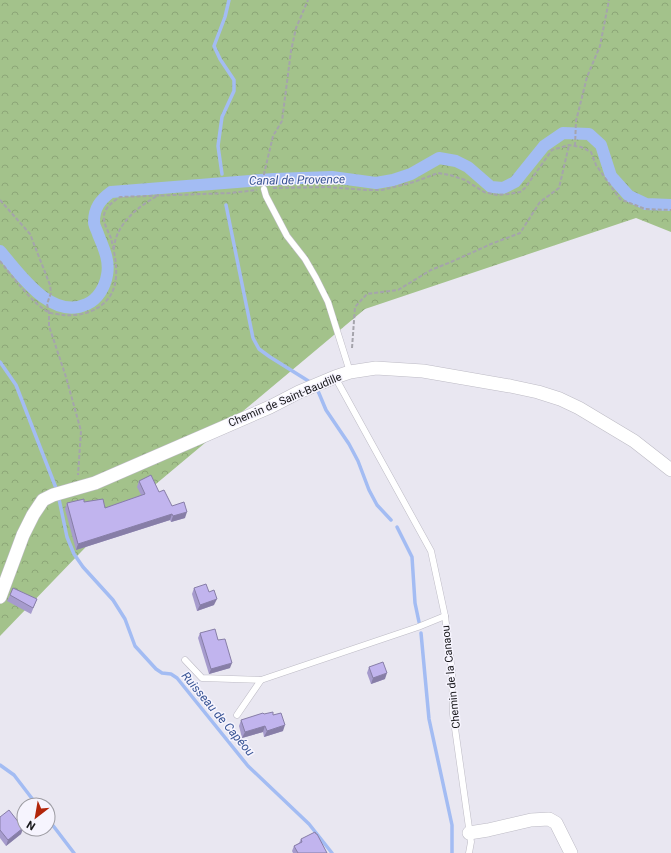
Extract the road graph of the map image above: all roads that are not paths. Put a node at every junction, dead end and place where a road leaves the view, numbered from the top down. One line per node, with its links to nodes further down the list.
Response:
1 (264, 187): 2 (lane)
2 (350, 372): 3 (street, Chemin de Saint-Baudille); 4 (street, Chemin de Saint-Baudille)
3 (335, 377): 5 (street, Chemin de Saint-Baudille); 6 (lane, Chemin de la Canaou)
4 (671, 470)
5 (0, 598)
6 (444, 616): 8 (lane); 10 (lane, Chemin de la Canaou)
7 (185, 660): 8 (lane)
8 (261, 680): 9 (lane)
9 (238, 715)
10 (469, 833): 11 (lane, Chemin de la Canaou); 12 (street)
11 (469, 853)
12 (571, 853)

